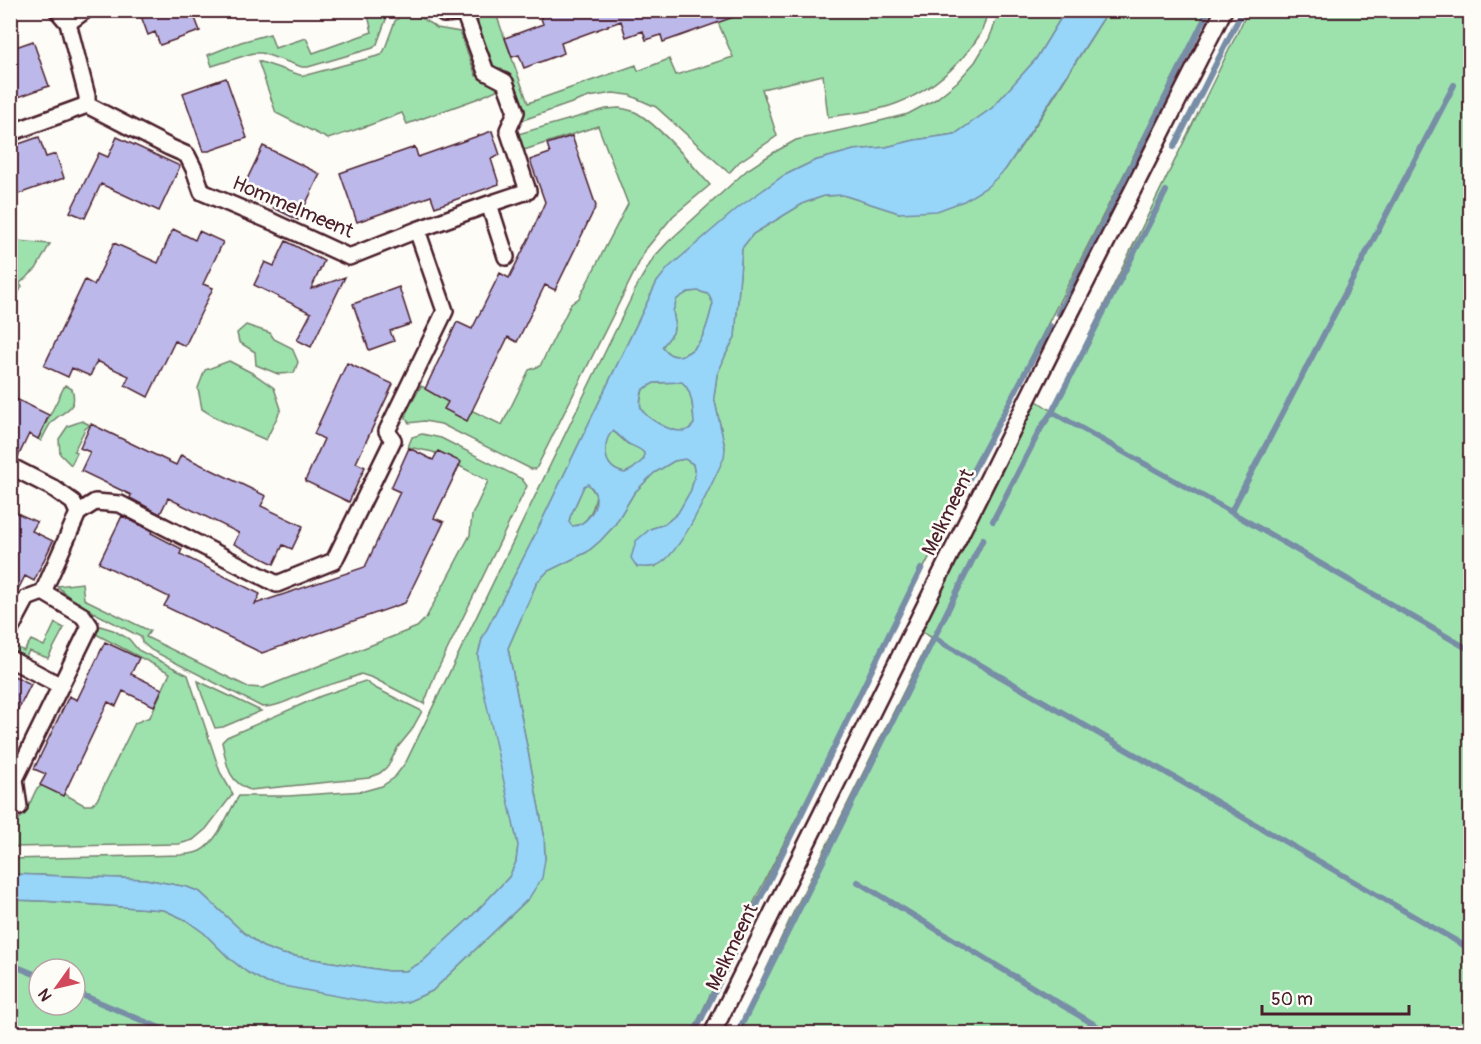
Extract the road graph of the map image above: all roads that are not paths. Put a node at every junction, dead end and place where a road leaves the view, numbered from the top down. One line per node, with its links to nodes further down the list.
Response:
1 (57, 10): 6 (street)
2 (86, 10): 6 (street)
3 (441, 10): 5 (street)
4 (1224, 10): 19 (street, Melkmeent)
5 (466, 11): 9 (street)
6 (68, 23): 7 (street)
7 (87, 105): 8 (street); 10 (street, Hommelmeent)
8 (10, 133)
9 (489, 204): 10 (street, Hommelmeent); 11 (street)
10 (417, 230): 13 (street)
11 (506, 257)
12 (10, 466): 13 (street)
13 (78, 513): 14 (street)
14 (44, 592): 15 (street); 17 (street)
15 (10, 630)
16 (10, 659): 17 (street)
17 (61, 686): 18 (street)
18 (19, 807)
19 (712, 1034)

